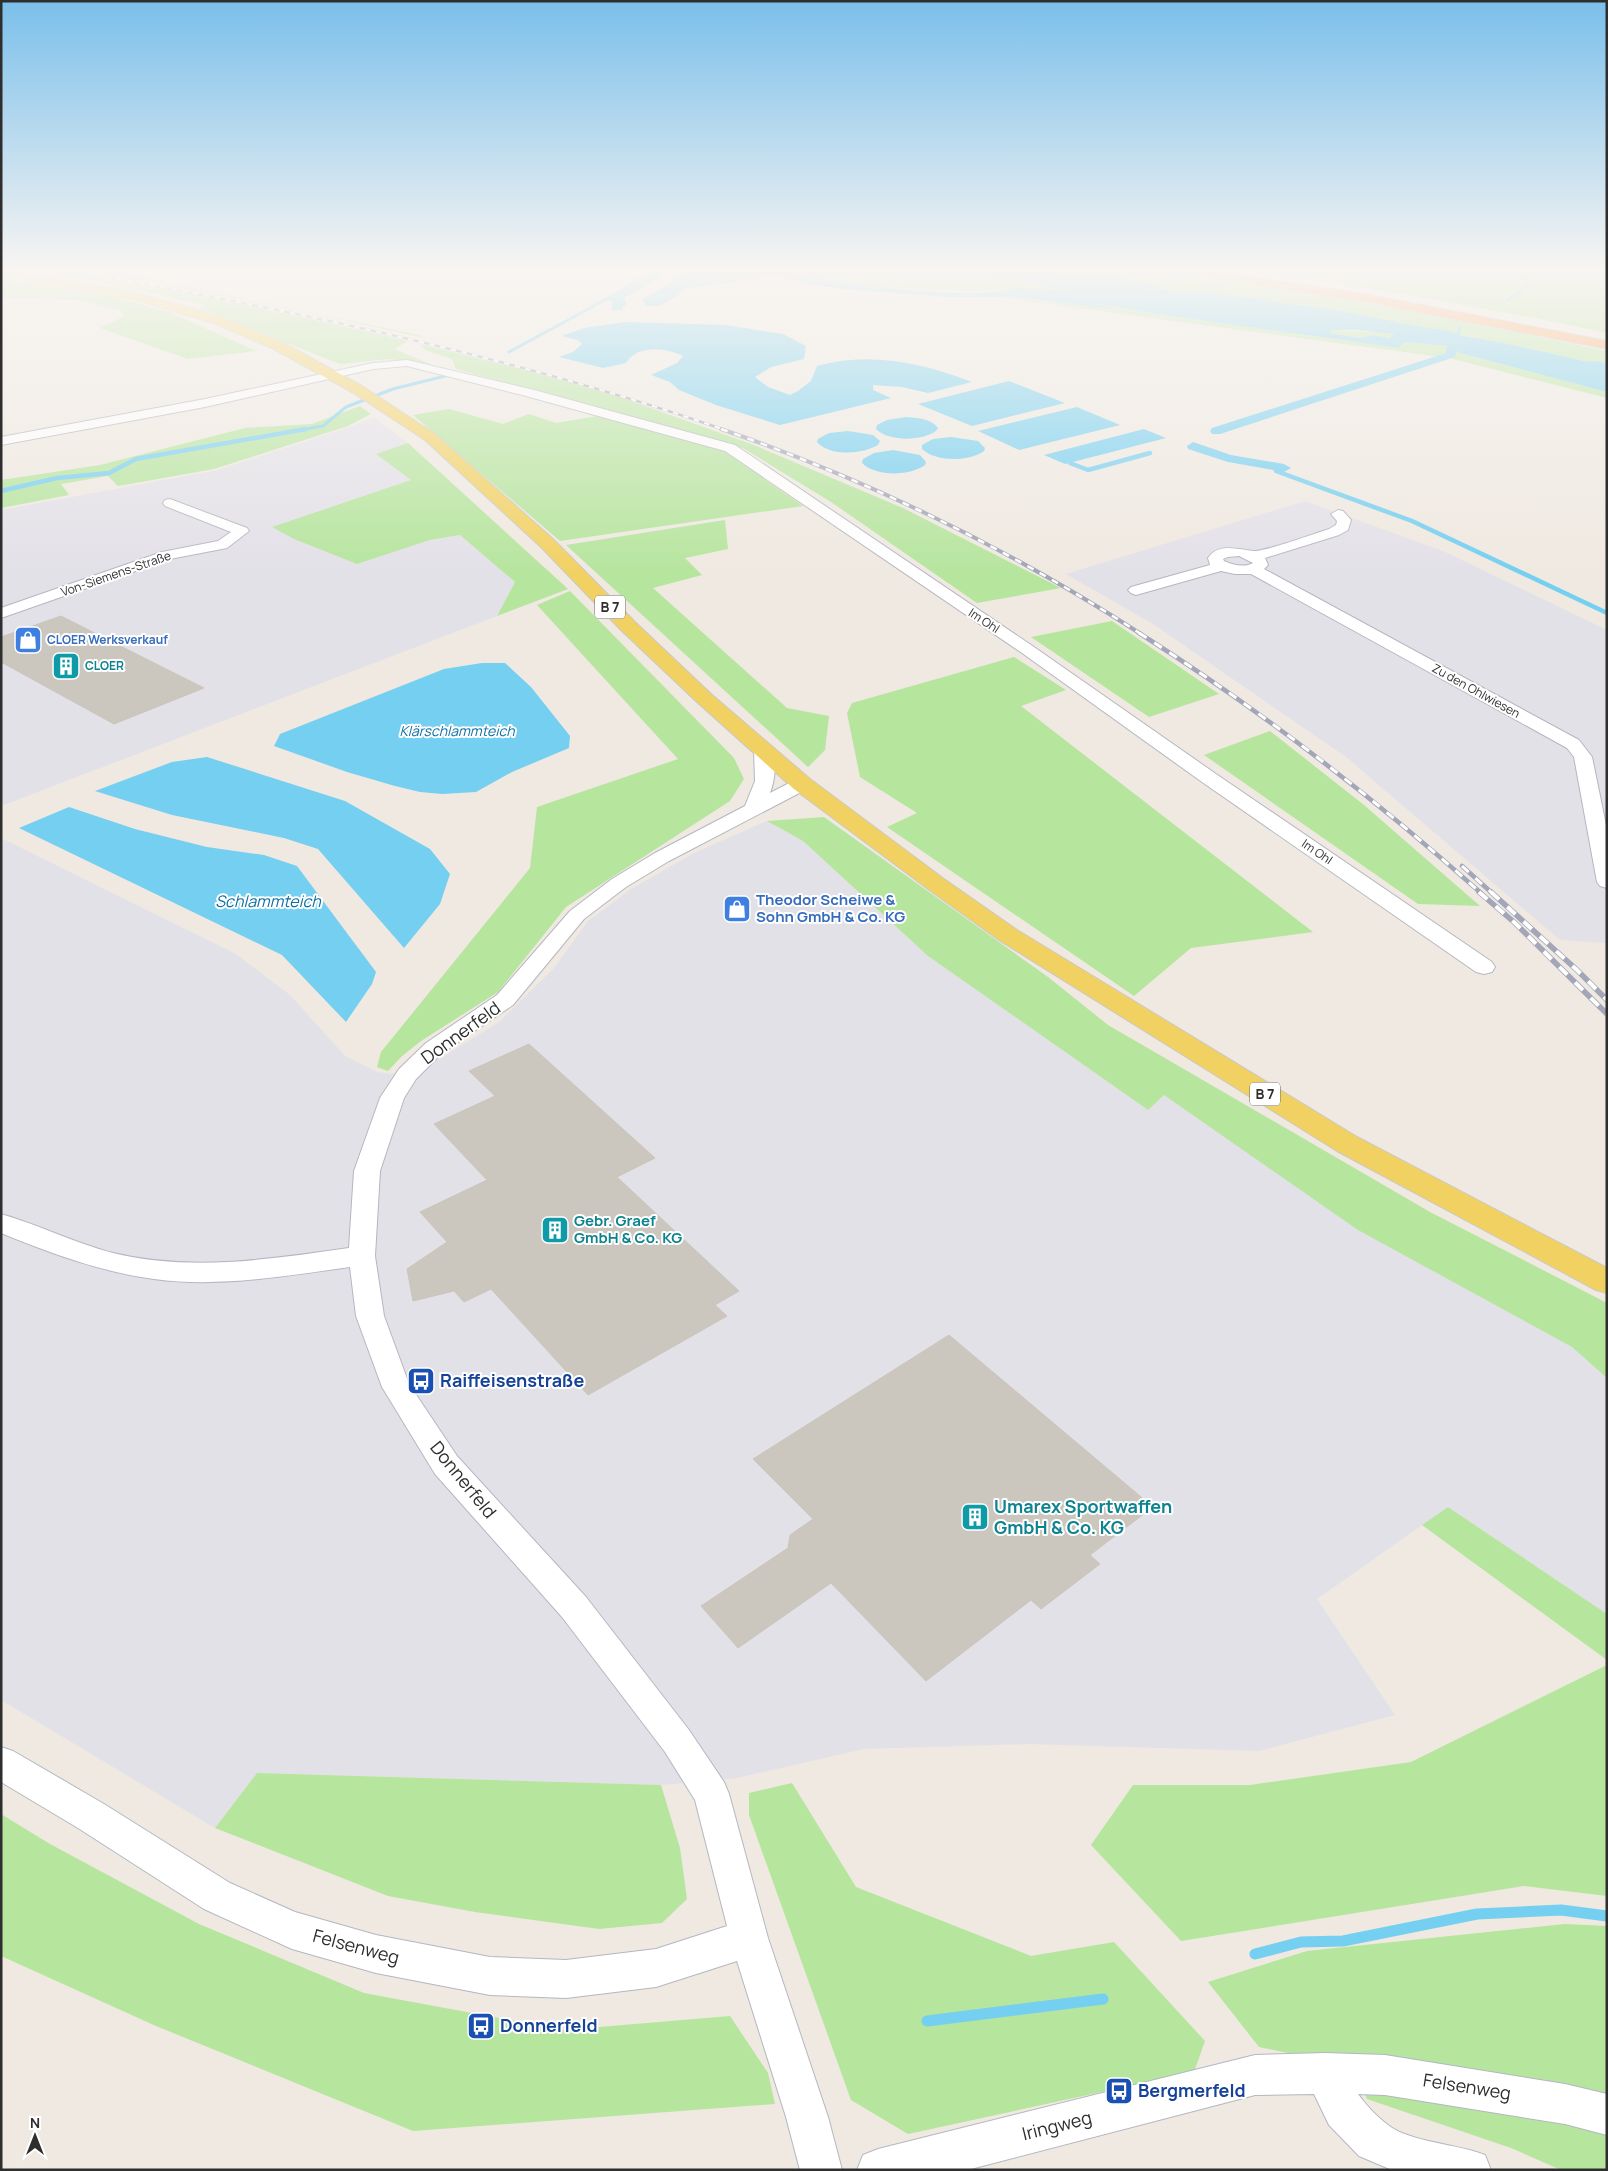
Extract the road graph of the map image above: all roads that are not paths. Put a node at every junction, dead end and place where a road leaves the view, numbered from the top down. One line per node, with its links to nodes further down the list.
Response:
1 (307, 370): 7 (street)
2 (326, 370): 6 (main road, B 7)
3 (352, 370): 6 (street, Im Ohl)
4 (369, 370): 8 (street)
5 (440, 370): 19 (street, Im Ohl)
6 (333, 374): 7 (street, Im Ohl); 8 (main road, B 7)
7 (297, 382): 9 (street, Im Ohl)
8 (357, 389): 15 (main road, B 7)
9 (1, 441)
10 (170, 503): 14 (street, Von-Siemens-Straße)
11 (1338, 514): 12 (street, Zu den Ohlwiesen)
12 (1254, 563): 13 (street, Zu den Ohlwiesen); 18 (street, Zu den Ohlwiesen)
13 (1136, 590)
14 (1, 613)
15 (763, 750): 16 (main road, B 7); 17 (street)
16 (802, 784): 17 (street, Donnerfeld); 22 (main road, B 7)
17 (753, 809): 21 (street, Donnerfeld)
18 (1607, 882)
19 (1484, 967)
20 (1, 1223): 21 (street)
21 (362, 1256): 24 (street, Donnerfeld)
22 (1607, 1282)
23 (1, 1763): 24 (street, Felsenweg)
24 (749, 1938): 27 (street, Donnerfeld)
25 (1325, 2073): 26 (street, Felsenweg); 28 (street, Iringweg); 29 (street)
26 (1607, 2115)
27 (821, 2170)
28 (878, 2170)
29 (1470, 2170)

